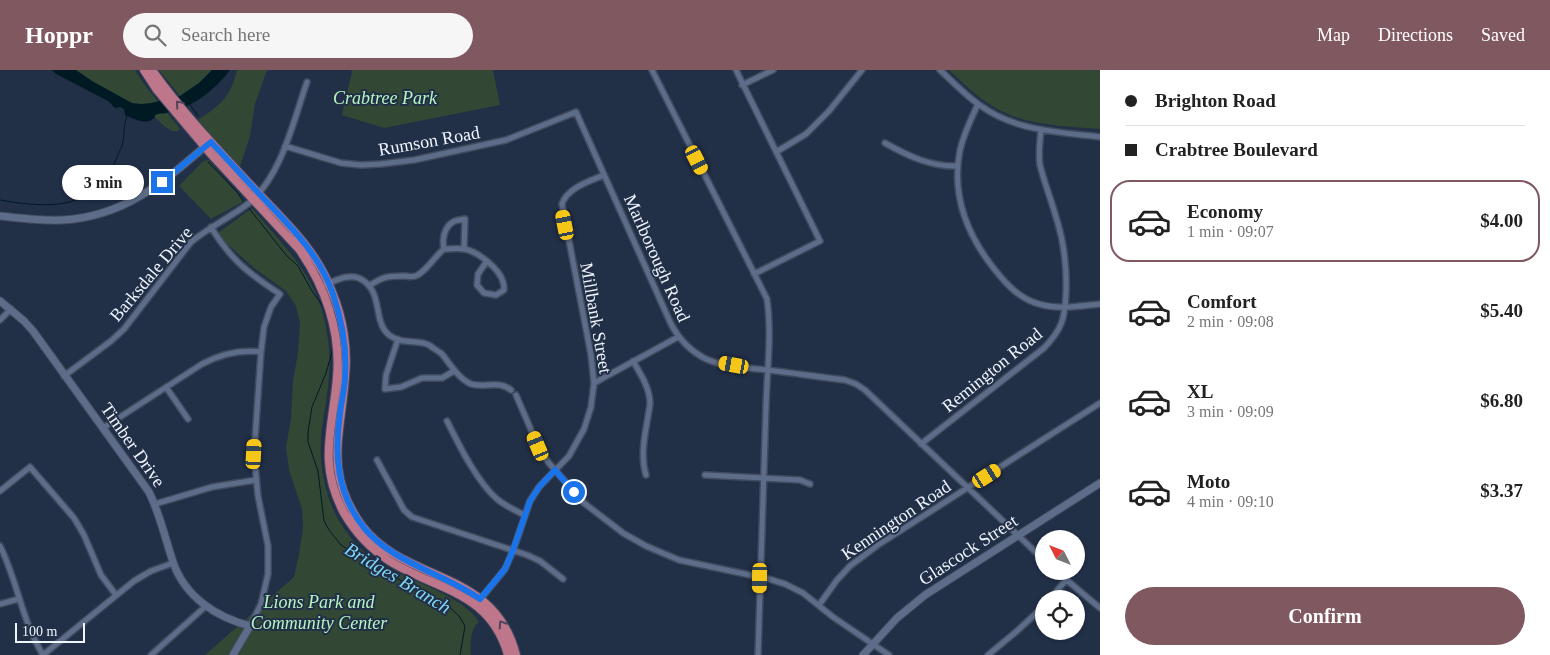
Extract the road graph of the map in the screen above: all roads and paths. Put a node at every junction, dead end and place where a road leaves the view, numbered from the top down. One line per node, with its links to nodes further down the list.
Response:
1 (144, 70): 10 (main road)
2 (152, 70): 10 (main road)
3 (652, 70): 27 (street)
4 (736, 70): 9 (street)
5 (774, 70): 9 (street)
6 (862, 70): 18 (street)
7 (940, 70): 11 (street)
8 (307, 82): 17 (street, Barksdale Drive)
9 (742, 85): 18 (street)
10 (161, 88): 16 (main road, one-way to 10); 16 (main road)
11 (978, 104): 13 (street); 19 (street)
12 (576, 112): 17 (street, Rumson Road); 20 (street, Marlborough Road)
13 (1041, 130): 14 (street); 32 (street, Remington Road)
14 (1100, 137)
15 (885, 143): 19 (street)
16 (208, 144): 21 (main road); 22 (street)
17 (285, 146): 21 (street, Barksdale Drive)
18 (776, 152): 27 (street)
19 (958, 166): 32 (street)
20 (604, 175): 35 (street, Marlborough Road); 42 (street, Millbank Street)
21 (256, 196): 23 (street, Barksdale Drive); 28 (main road)
22 (0, 216)
23 (211, 227): 37 (street); 41 (street, Barksdale Drive)
24 (444, 249): 25 (street); 25 (street); 29 (street)
25 (464, 249): 26 (street)
26 (487, 261): 26 (street)
27 (754, 274): 39 (street)
28 (325, 285): 29 (street); 74 (main road)
29 (369, 286): 36 (street)
30 (0, 301): 33 (street, Timber Drive)
31 (1100, 304): 32 (street)
32 (1065, 307): 50 (street, Remington Road)
33 (10, 309): 34 (street); 41 (street, Timber Drive)
34 (0, 320)
35 (678, 337): 38 (street); 39 (street, Marlborough Road)
36 (398, 340): 40 (street); 40 (street)
37 (261, 352): 43 (street); 56 (street)
38 (633, 361): 42 (street); 53 (street)
39 (767, 370): 50 (street, Marlborough Road); 55 (street)
40 (454, 371): 44 (street)
41 (64, 376): 49 (street, Timber Drive)
42 (594, 382): 52 (street, Millbank Street)
43 (166, 387): 47 (street); 49 (street)
44 (511, 390)
45 (516, 395): 52 (street)
46 (1100, 404): 59 (street, Kennington Road)
47 (188, 419)
48 (447, 421): 62 (street)
49 (103, 428): 61 (street, Timber Drive)
50 (922, 444): 59 (street, Marlborough Road)
51 (377, 460): 65 (street)
52 (555, 470): 62 (street, Millbank Street); 68 (street)
53 (646, 475)
54 (705, 475): 55 (street)
55 (765, 478): 58 (street); 68 (street)
56 (256, 480): 61 (street); 80 (street)
57 (1100, 483): 63 (street, Glascock Street)
58 (810, 484)
59 (967, 488): 63 (street, Marlborough Road); 76 (street, Kennington Road)
60 (0, 491): 72 (street)
61 (155, 504): 67 (street, Timber Drive)
62 (524, 515): 65 (street, Millbank Street)
63 (1017, 536): 66 (street, Marlborough Road); 81 (street, Glascock Street)
64 (0, 546): 73 (street)
65 (513, 550): 69 (street); 74 (street, Millbank Street)
66 (1035, 552)
67 (173, 563): 72 (street); 77 (street, Timber Drive)
68 (760, 578): 76 (street); 87 (street)
69 (563, 579)
70 (1066, 580): 71 (street); 78 (street)
71 (1058, 590)
72 (116, 595): 82 (street)
73 (19, 599): 75 (street); 82 (street)
74 (478, 602): 85 (main road); 86 (main road, one-way to 74)
75 (0, 604)
76 (819, 605): 81 (street)
77 (206, 606): 80 (street, Timber Drive); 83 (street)
78 (1100, 608)
79 (1035, 614): 90 (street)
80 (250, 626): 84 (street)
81 (872, 644): 88 (street, Glascock Street); 89 (street)
82 (43, 655)
83 (151, 655)
84 (233, 655)
85 (508, 655)
86 (516, 655)
87 (758, 655)
88 (862, 655)
89 (889, 655)
90 (988, 655)

